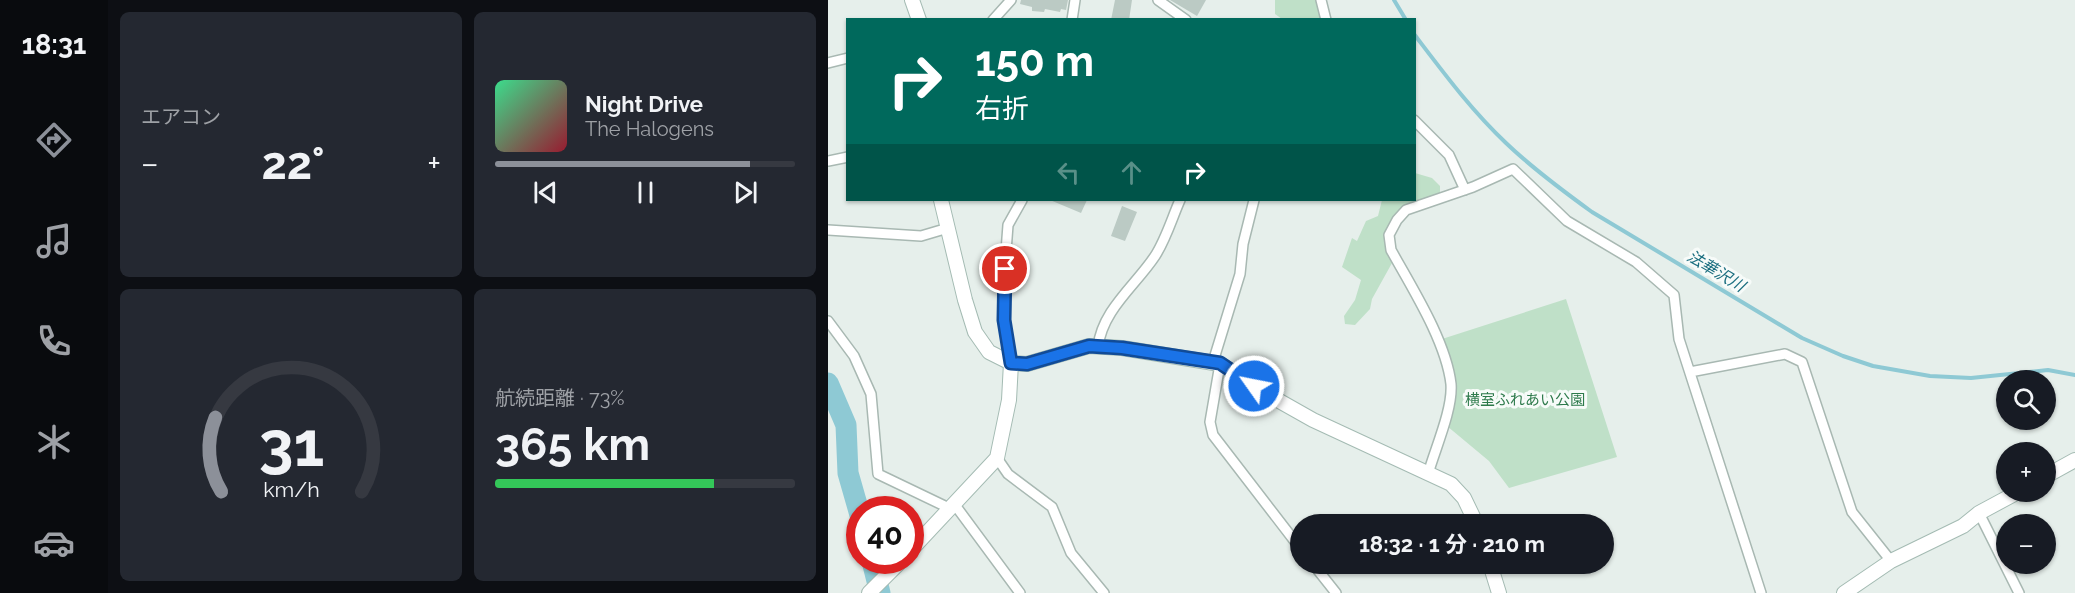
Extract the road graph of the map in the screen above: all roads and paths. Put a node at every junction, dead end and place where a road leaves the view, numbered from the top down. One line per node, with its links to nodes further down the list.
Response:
1 (912, 0): 6 (street)
2 (1011, 0): 7 (street)
3 (1075, 0): 8 (street)
4 (1158, 0): 9 (street)
5 (1321, 0): 10 (street)
6 (917, 18)
7 (995, 18)
8 (1072, 18)
9 (1183, 18)
10 (1326, 18)
11 (846, 58): 12 (street)
12 (828, 63)
13 (1416, 122): 16 (street)
14 (846, 157): 15 (street)
15 (828, 161)
16 (1465, 190): 27 (street); 31 (street)
17 (941, 201): 21 (street)
18 (1021, 201): 25 (street)
19 (1180, 201): 24 (street)
20 (1254, 201): 26 (street)
21 (948, 228): 22 (street); 25 (street)
22 (828, 230)
23 (828, 321): 33 (street)
24 (1098, 347): 25 (street); 26 (street)
25 (1011, 363): 28 (street)
26 (1216, 363): 31 (street); 36 (street)
27 (1690, 372): 38 (street); 47 (street)
28 (997, 458): 33 (street); 44 (street)
29 (2075, 460): 30 (street)
30 (2056, 470)
31 (1428, 474): 35 (street)
32 (1999, 502): 34 (street)
33 (953, 507): 37 (street); 43 (street)
34 (1979, 513): 38 (street); 49 (street)
35 (1472, 514)
36 (1290, 535)
37 (924, 537)
38 (1891, 561): 48 (street)
39 (888, 574): 42 (street)
40 (1321, 574): 45 (street)
41 (1493, 574): 46 (street)
42 (869, 593)
43 (1020, 593)
44 (1104, 593)
45 (1336, 593)
46 (1499, 593)
47 (1761, 593)
48 (1844, 593)
49 (2019, 593)

